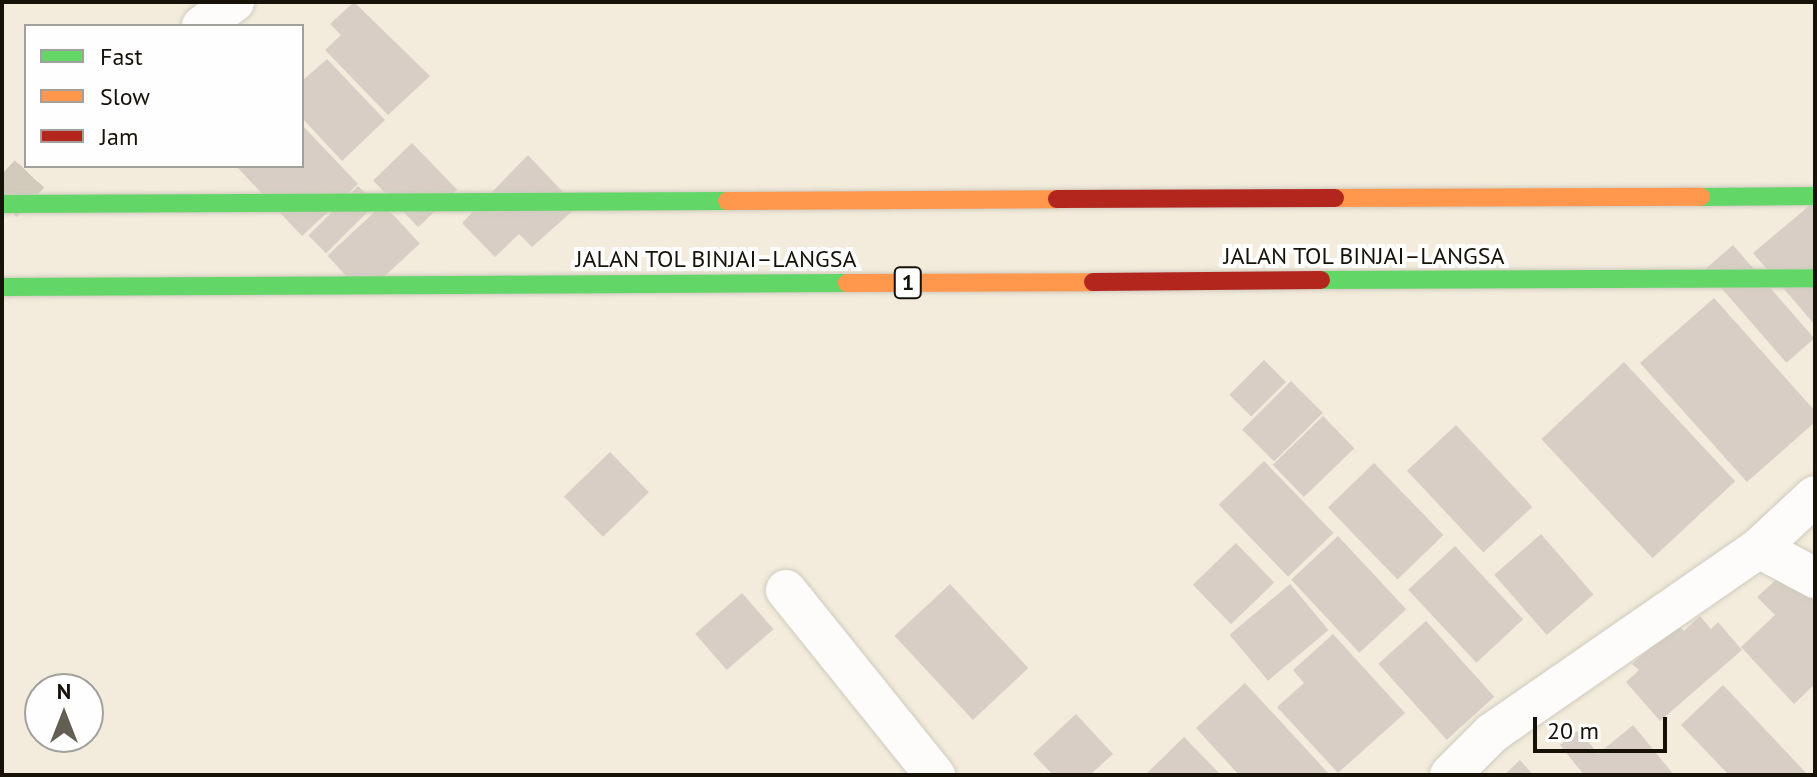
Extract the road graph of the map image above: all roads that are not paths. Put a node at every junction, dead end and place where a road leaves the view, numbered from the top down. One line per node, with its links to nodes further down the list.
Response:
1 (234, 2): 2 (street)
2 (205, 24)
3 (1815, 196): 4 (highway)
4 (2, 204)
5 (1815, 278): 6 (highway, JALAN TOL BINJAI–LANGSA / 1)
6 (2, 287)
7 (1815, 496): 8 (street)
8 (1759, 548): 9 (street); 12 (street)
9 (1815, 578)
10 (786, 590): 11 (street)
11 (935, 775)
12 (1450, 775)

